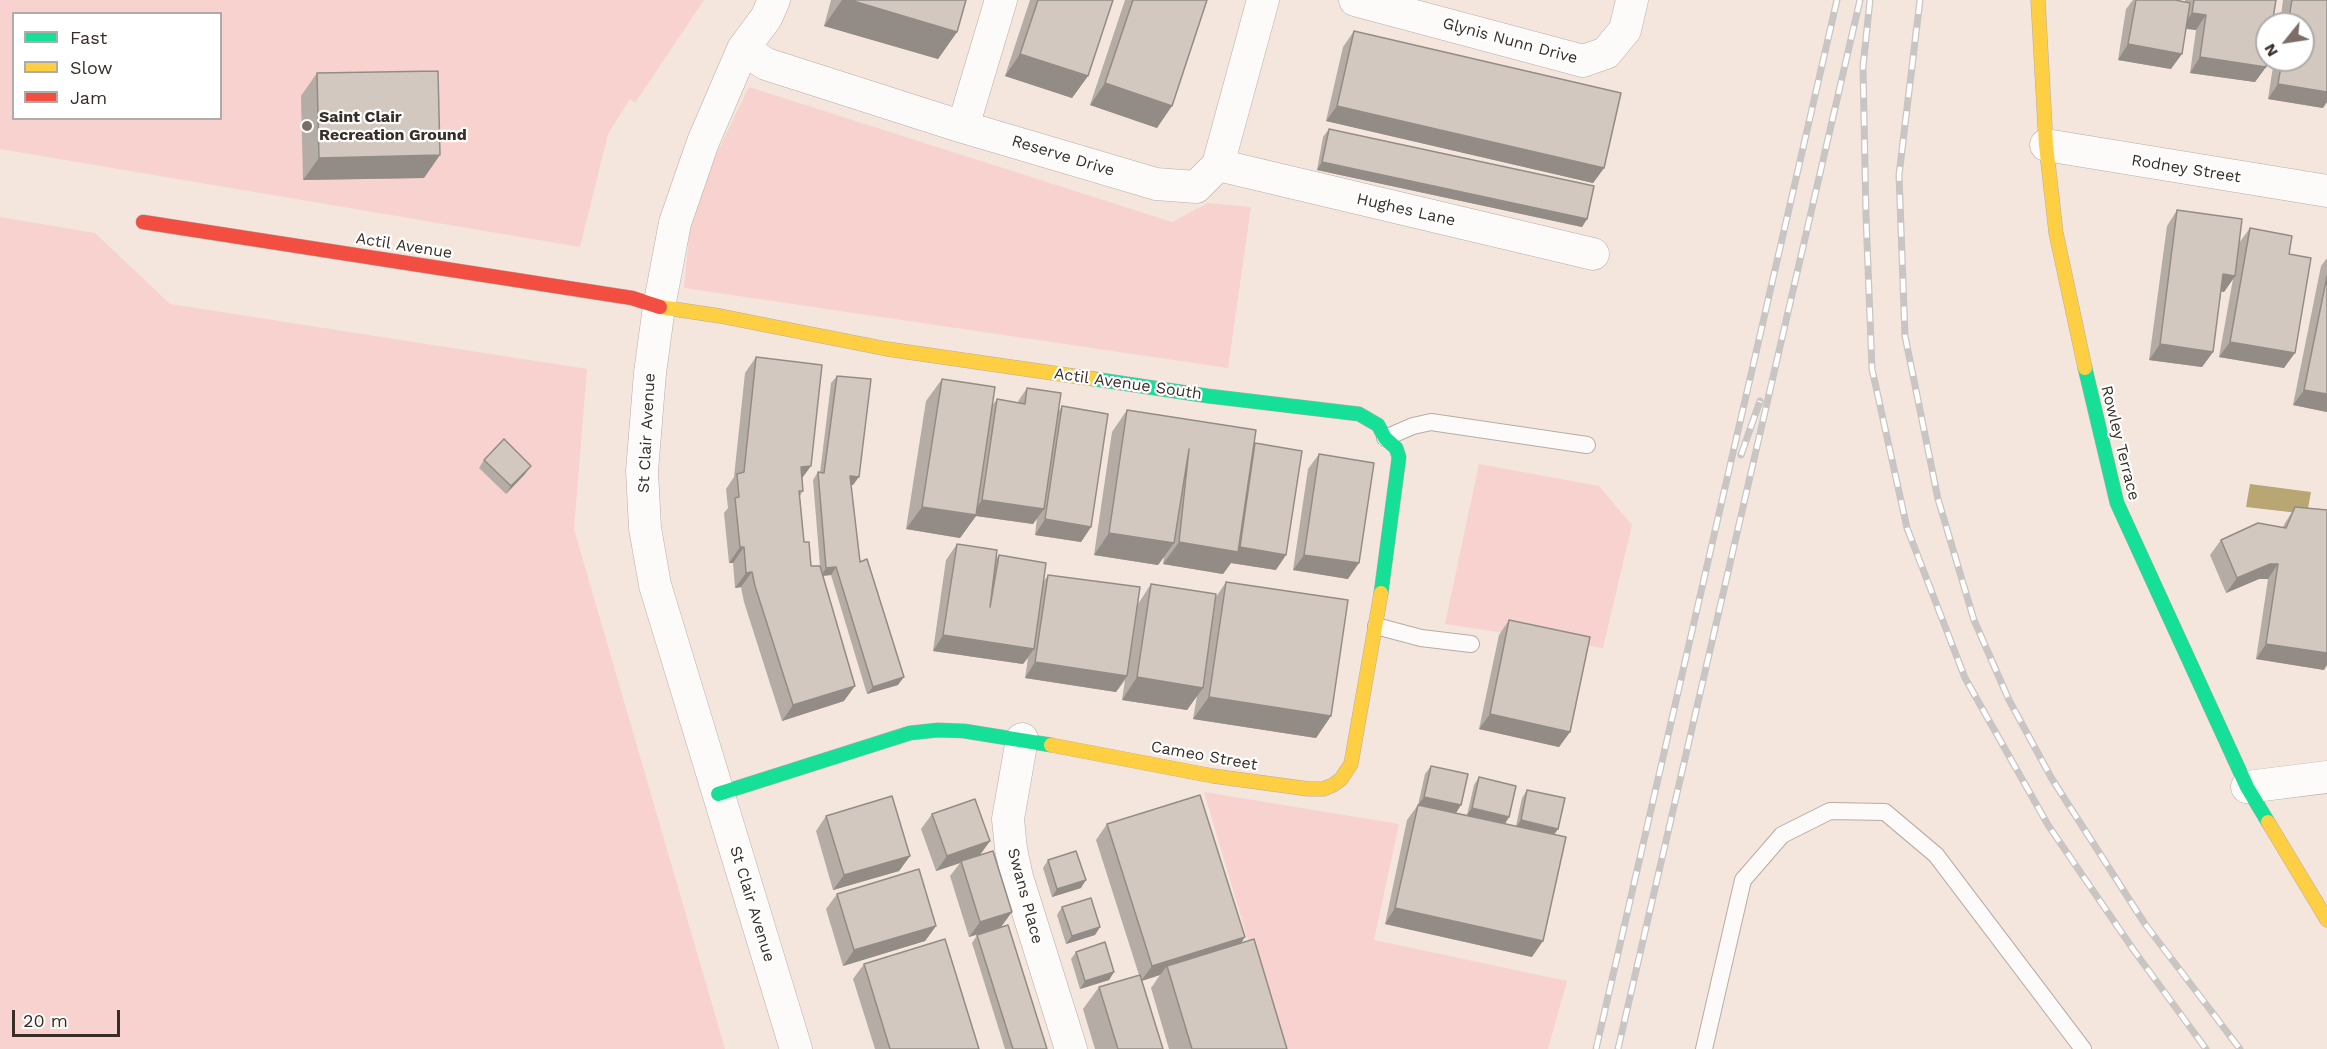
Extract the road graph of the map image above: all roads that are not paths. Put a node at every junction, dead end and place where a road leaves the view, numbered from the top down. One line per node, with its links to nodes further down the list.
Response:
1 (774, 0): 7 (street, St Clair Avenue)
2 (1001, 0): 8 (street)
3 (1263, 0): 10 (street, Reserve Drive)
4 (1355, 0): 5 (street, Glynis Nunn Drive)
5 (1632, 0)
6 (2038, 0): 9 (street, Rowley Terrace)
7 (743, 49): 8 (street, Reserve Drive); 14 (street, St Clair Avenue)
8 (963, 127): 10 (street, Reserve Drive)
9 (2046, 145): 11 (street, Rodney Street); 21 (street, Rowley Terrace)
10 (1218, 165): 13 (street, Hughes Lane)
11 (2327, 191)
12 (143, 222): 14 (street, Actil Avenue)
13 (1593, 254)
14 (659, 307): 15 (street, Actil Avenue South); 22 (street, St Clair Avenue)
15 (1385, 438): 16 (lane); 17 (street, Cameo Street)
16 (1587, 445)
17 (1376, 626): 18 (lane); 19 (street, Cameo Street)
18 (1472, 644)
19 (1022, 739): 22 (street, Cameo Street); 25 (street, Swans Place)
20 (2327, 777): 21 (street)
21 (2247, 787): 23 (street, Rowley Terrace)
22 (718, 795): 24 (street, St Clair Avenue)
23 (2327, 920)
24 (796, 1049)
25 (1071, 1049)
26 (1704, 1049): 27 (lane)
27 (2084, 1049)

